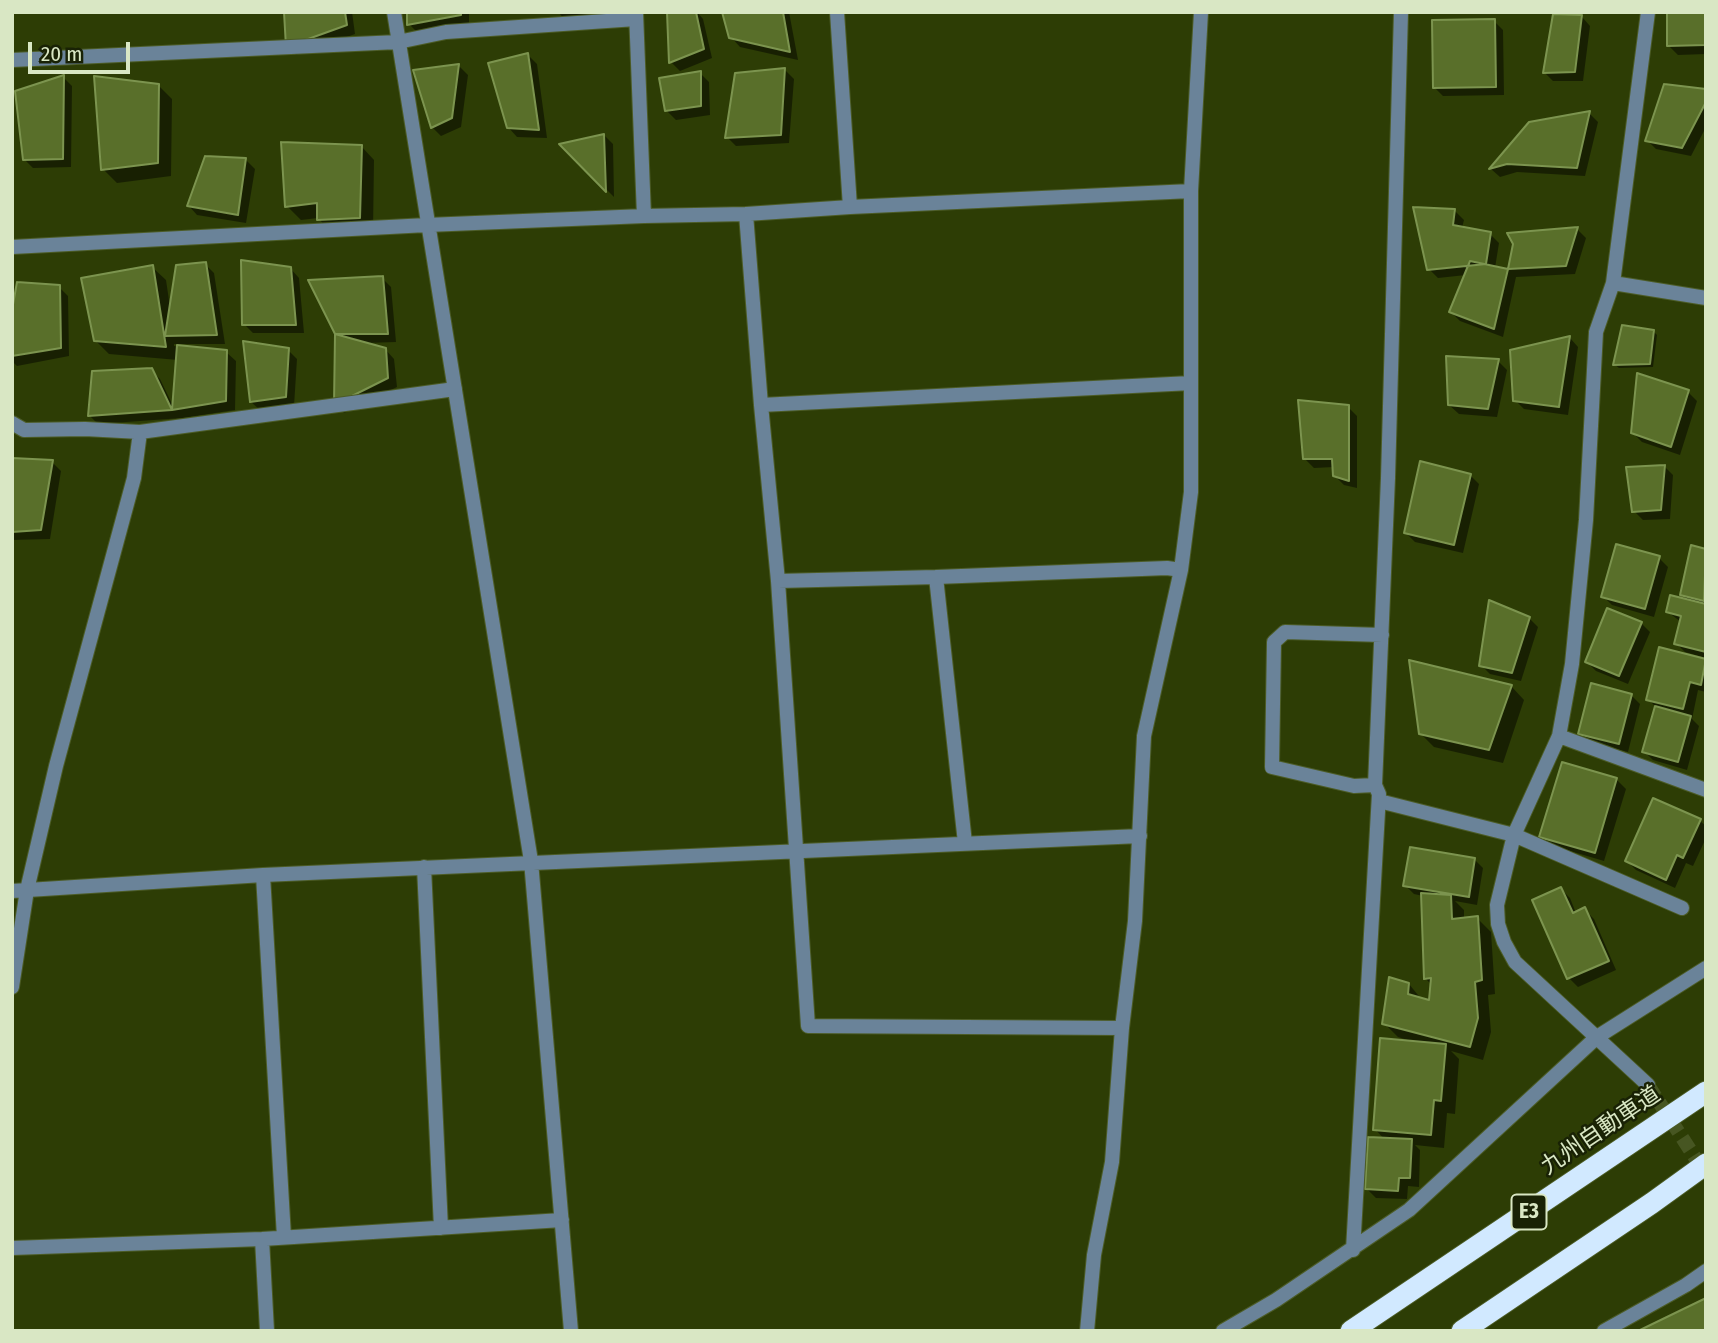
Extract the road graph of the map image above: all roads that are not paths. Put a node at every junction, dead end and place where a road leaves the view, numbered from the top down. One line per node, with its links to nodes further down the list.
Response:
1 (394, 12): 7 (street)
2 (837, 12): 10 (street)
3 (1201, 12): 9 (street)
4 (1401, 12): 25 (street)
5 (1648, 12): 15 (street)
6 (636, 16): 7 (street); 12 (street)
7 (398, 42): 8 (street); 13 (street)
8 (12, 60)
9 (1191, 191): 10 (street); 17 (street)
10 (850, 207): 11 (street)
11 (746, 214): 12 (street); 19 (street)
12 (644, 216): 13 (street)
13 (427, 225): 14 (street); 18 (street)
14 (12, 247)
15 (1613, 283): 16 (street); 26 (street)
16 (1706, 298)
17 (1191, 383): 19 (street); 22 (street)
18 (455, 389): 21 (street); 34 (street)
19 (761, 405): 24 (street)
20 (12, 423): 21 (street)
21 (140, 432): 37 (street)
22 (1181, 570): 23 (street); 30 (street)
23 (936, 577): 24 (street); 32 (street)
24 (778, 580): 33 (street)
25 (1382, 635): 27 (street); 27 (street)
26 (1559, 736): 28 (street); 31 (street)
27 (1375, 785): 29 (street)
28 (1706, 791)
29 (1379, 801): 31 (street); 51 (street)
30 (1140, 835): 32 (street); 41 (street)
31 (1514, 835): 38 (street); 42 (street)
32 (965, 843): 33 (street)
33 (798, 850): 34 (street); 41 (street)
34 (531, 862): 35 (street); 46 (street)
35 (424, 867): 36 (street); 47 (street)
36 (263, 874): 37 (street); 48 (street)
37 (20, 890): 40 (street)
38 (1682, 908)
39 (1706, 968): 42 (street)
40 (12, 987)
41 (1122, 1028): 55 (street)
42 (1597, 1037): 43 (street); 51 (street)
43 (1648, 1085)
44 (1706, 1092): 57 (highway, 九州自動車道 / E3)
45 (1706, 1164): 58 (highway)
46 (562, 1220): 47 (street); 54 (street)
47 (441, 1228): 48 (street)
48 (284, 1237): 49 (street)
49 (262, 1238): 50 (street); 53 (street)
50 (12, 1248)
51 (1353, 1250): 56 (street)
52 (1706, 1271): 59 (street)
53 (267, 1331)
54 (571, 1331)
55 (1087, 1331)
56 (1223, 1331)
57 (1351, 1331)
58 (1462, 1331)
59 (1604, 1331)

